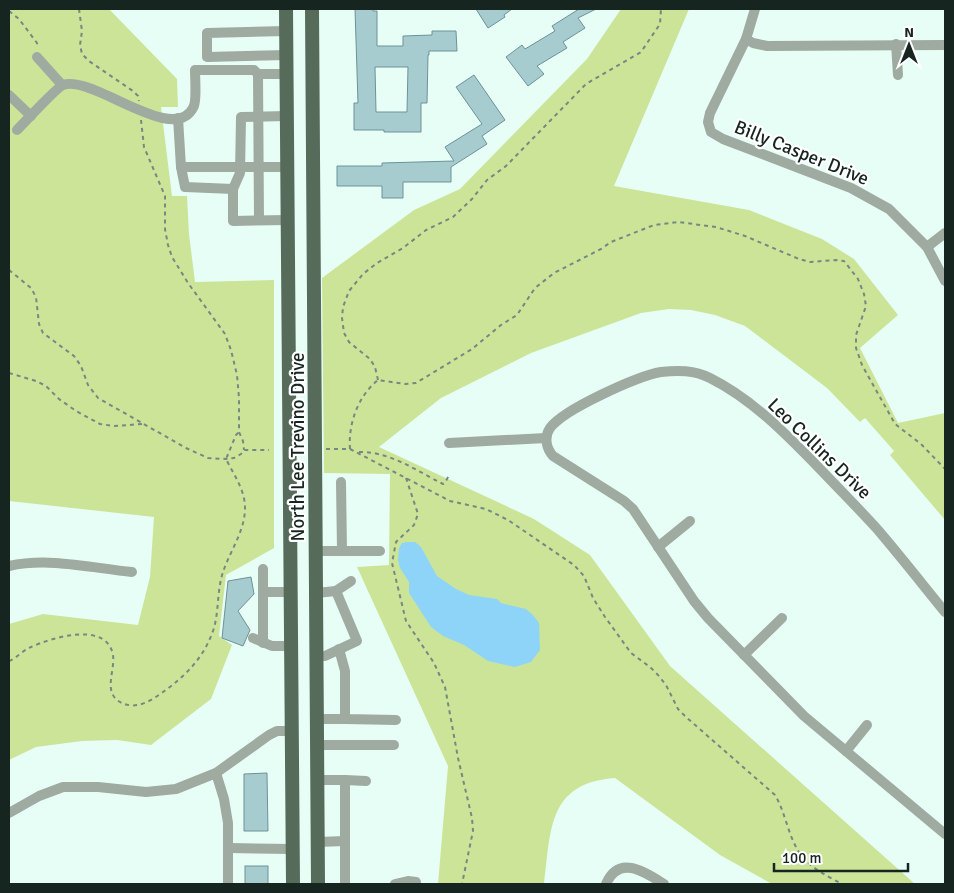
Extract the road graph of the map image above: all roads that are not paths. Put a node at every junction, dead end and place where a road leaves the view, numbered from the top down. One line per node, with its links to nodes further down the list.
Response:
1 (286, 9): 4 (main road, North Lee Trevino Drive)
2 (312, 9): 35 (main road, North Lee Trevino Drive)
3 (756, 9): 5 (street, Billy Casper Drive)
4 (286, 31): 8 (main road, North Lee Trevino Drive); 8 (street)
5 (746, 39): 6 (street); 28 (street, Billy Casper Drive)
6 (896, 44): 7 (street); 12 (street)
7 (945, 45)
8 (287, 55): 11 (main road, North Lee Trevino Drive)
9 (37, 58): 13 (street)
10 (258, 74): 11 (street); 16 (street); 18 (street)
11 (286, 74): 17 (main road, North Lee Trevino Drive)
12 (898, 75)
13 (62, 85): 15 (street); 18 (street)
14 (9, 95): 15 (street)
15 (31, 116): 19 (street)
16 (258, 116): 17 (street); 20 (street); 21 (street)
17 (287, 116): 22 (main road, North Lee Trevino Drive)
18 (178, 118): 23 (street)
19 (17, 130)
20 (240, 167): 21 (street); 23 (street); 24 (street)
21 (259, 167): 22 (street); 25 (street)
22 (287, 167): 26 (main road, North Lee Trevino Drive)
23 (181, 168): 24 (street)
24 (233, 189): 25 (street)
25 (259, 220): 26 (street)
26 (288, 220): 44 (main road, North Lee Trevino Drive)
27 (945, 233): 28 (street)
28 (927, 247): 29 (street, Billy Casper Drive)
29 (945, 281)
30 (546, 438): 31 (street); 34 (street); 46 (street, Leo Collins Drive)
31 (449, 443)
32 (341, 482): 36 (street)
33 (690, 521): 34 (street)
34 (658, 546): 52 (street)
35 (316, 551): 36 (street); 45 (main road, North Lee Trevino Drive)
36 (342, 551): 37 (street)
37 (380, 551)
38 (9, 566): 40 (street)
39 (263, 569): 43 (street)
40 (132, 572)
41 (351, 581): 42 (street)
42 (336, 591): 45 (street); 51 (street)
43 (263, 592): 44 (street); 49 (street)
44 (290, 592): 50 (main road, North Lee Trevino Drive)
45 (316, 592): 53 (main road, North Lee Trevino Drive)
46 (945, 612)
47 (782, 618): 52 (street)
48 (253, 638): 49 (street)
49 (263, 643): 50 (street)
50 (291, 646): 58 (main road, North Lee Trevino Drive)
51 (339, 649): 53 (street); 55 (street)
52 (744, 655): 61 (street)
53 (317, 656): 54 (main road, North Lee Trevino Drive)
54 (318, 719): 55 (street); 59 (main road, North Lee Trevino Drive)
55 (345, 719): 56 (street)
56 (396, 720)
57 (867, 725): 61 (street)
58 (292, 732): 62 (street); 71 (main road, North Lee Trevino Drive)
59 (318, 745): 60 (street); 63 (main road, North Lee Trevino Drive)
60 (394, 745)
61 (846, 751): 67 (street)
62 (216, 773): 66 (street); 70 (street)
63 (318, 780): 64 (street); 69 (main road, North Lee Trevino Drive)
64 (345, 780): 65 (street); 68 (street)
65 (366, 781)
66 (9, 813)
67 (945, 834)
68 (345, 841): 69 (street); 76 (street)
69 (318, 842): 75 (main road, North Lee Trevino Drive)
70 (229, 848): 71 (street); 73 (street)
71 (292, 849): 74 (main road, North Lee Trevino Drive)
72 (416, 882): 77 (street)
73 (228, 884)
74 (292, 884)
75 (318, 884)
76 (345, 884)
77 (395, 884)
78 (606, 884): 79 (street)
79 (664, 884)

